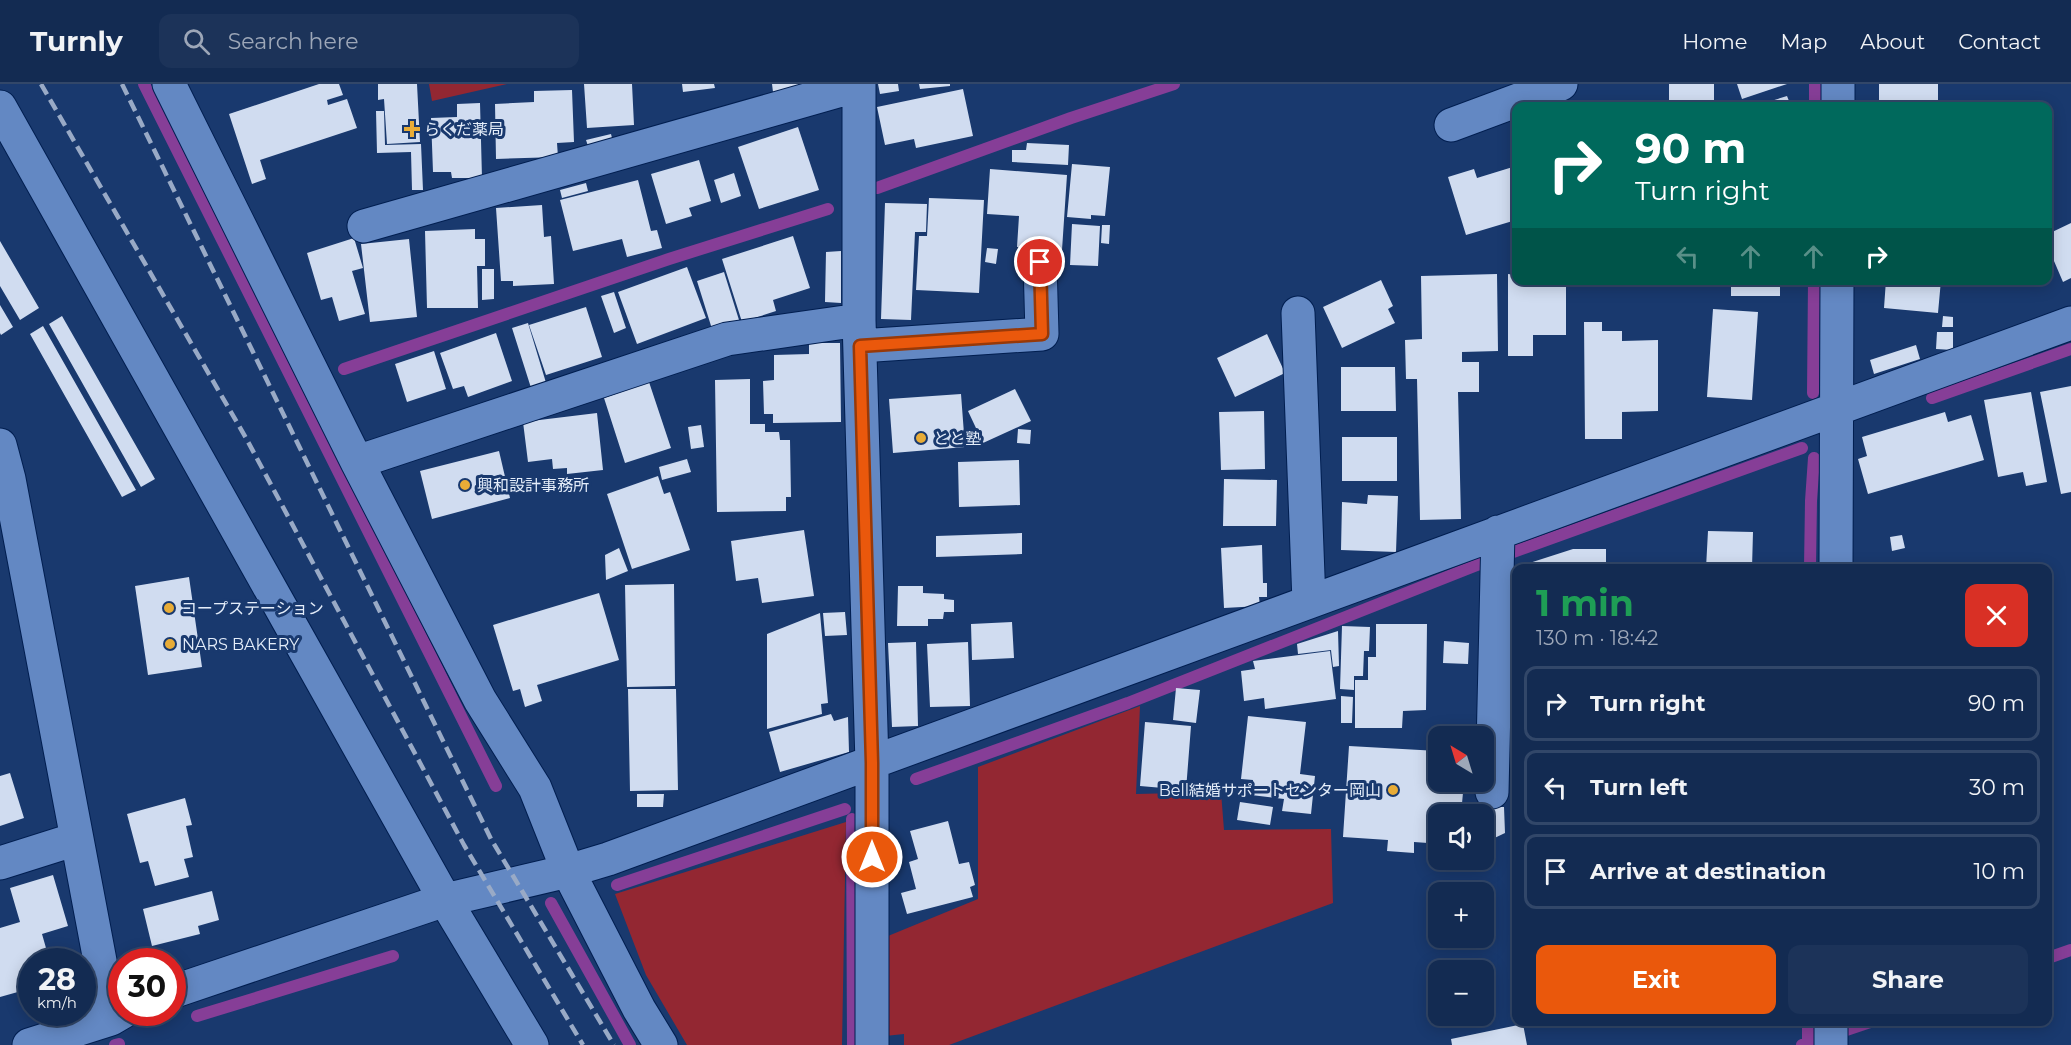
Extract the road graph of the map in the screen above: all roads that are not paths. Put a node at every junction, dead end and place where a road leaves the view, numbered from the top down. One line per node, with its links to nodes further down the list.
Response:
1 (169, 84): 18 (street)
2 (1562, 84): 6 (street)
3 (1838, 84): 7 (street)
4 (859, 85): 10 (street); 15 (street)
5 (1512, 102): 9 (street)
6 (1512, 102)
7 (1838, 102)
8 (0, 107): 27 (street)
9 (1451, 124)
10 (364, 226)
11 (1040, 262): 15 (street)
12 (1837, 285): 16 (street)
13 (1298, 313): 21 (street)
14 (2071, 323): 16 (street)
15 (860, 333): 18 (street); 23 (street)
16 (1837, 409): 19 (street); 20 (street)
17 (0, 445): 24 (street)
18 (357, 462): 26 (street)
19 (1498, 550): 21 (street); 22 (street)
20 (1836, 564)
21 (1309, 602): 23 (street)
22 (1494, 726)
23 (872, 763): 26 (street); 33 (street)
24 (76, 839): 25 (street); 29 (street)
25 (0, 863)
26 (568, 871): 27 (street); 32 (street)
27 (445, 900): 28 (street); 31 (street)
28 (186, 987)
29 (102, 1026): 30 (street)
30 (29, 1045)
31 (532, 1045)
32 (661, 1045)
33 (872, 1045)

